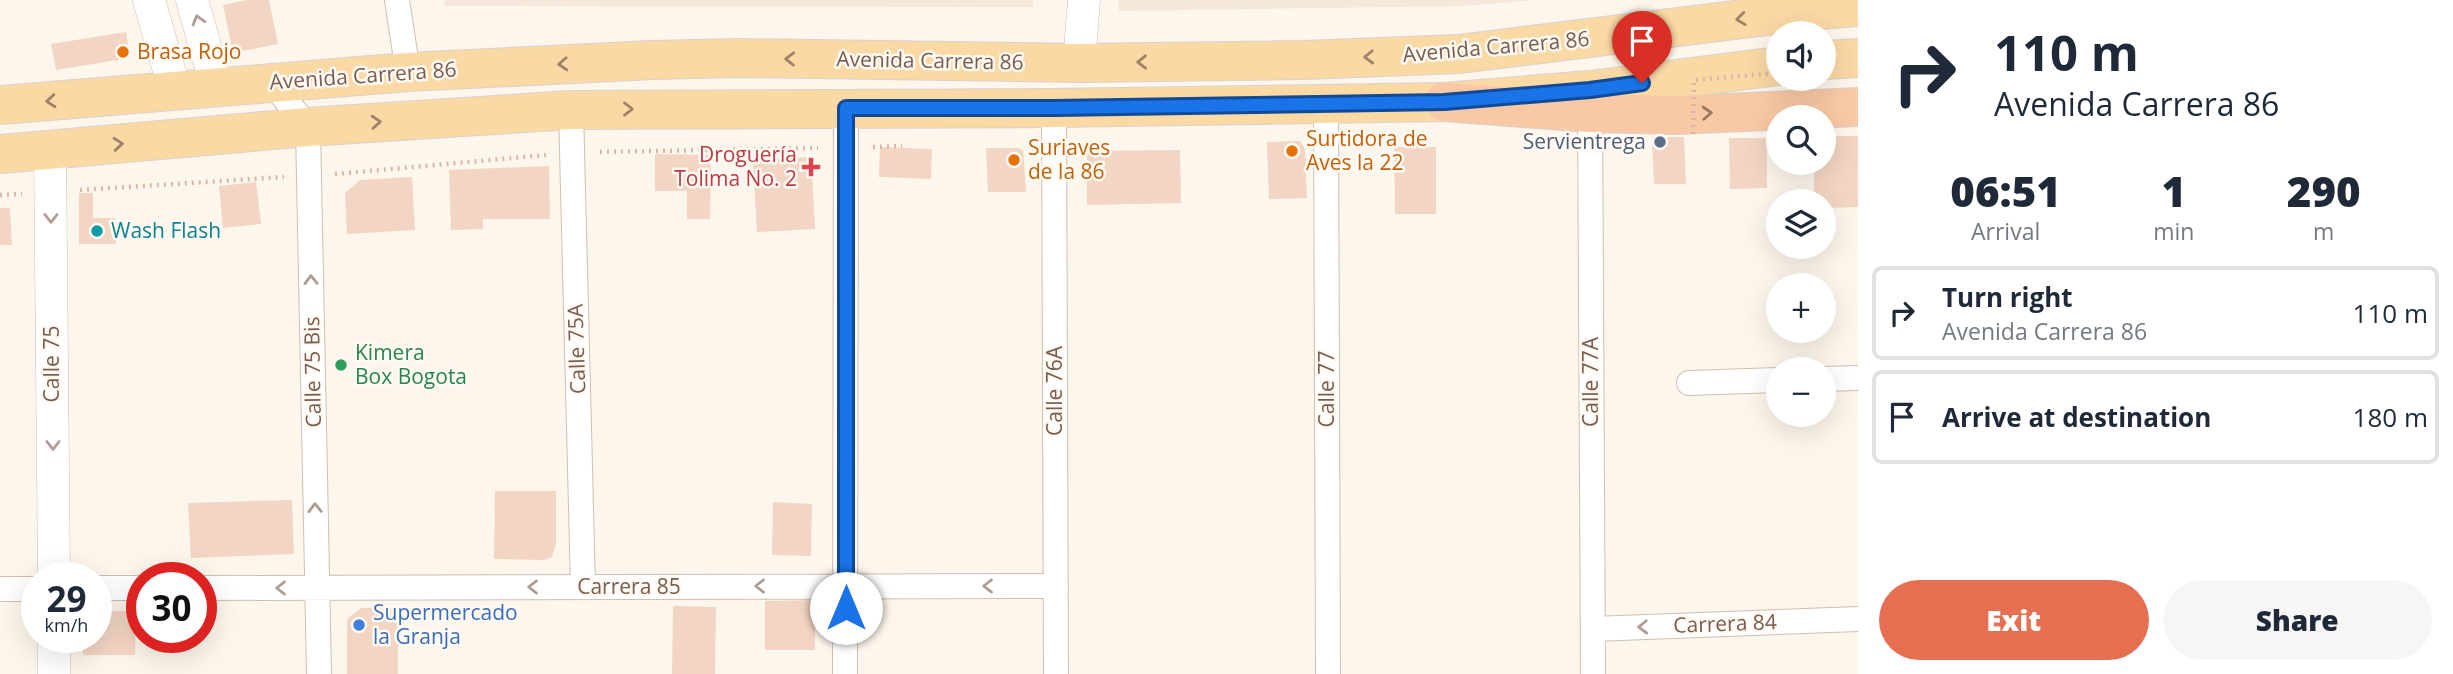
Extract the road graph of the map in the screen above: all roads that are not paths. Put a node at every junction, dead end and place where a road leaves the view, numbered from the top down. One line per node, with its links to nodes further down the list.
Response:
1 (149, 0): 13 (street)
2 (192, 0): 12 (street, one-way to 2)
3 (397, 0): 10 (street)
4 (1084, 0): 8 (street)
5 (1858, 8): 8 (main road, Avenida Carrera 86, one-way to 8)
6 (1858, 58): 7 (main road)
7 (1836, 59)
8 (1079, 63): 10 (main road, Avenida Carrera 86, one-way to 10)
9 (1766, 68): 15 (main road)
10 (408, 72): 11 (main road, Avenida Carrera 86)
11 (272, 83): 12 (main road, Avenida Carrera 86); 22 (street)
12 (217, 88): 13 (main road, Avenida Carrera 86)
13 (175, 91): 17 (main road, Avenida Carrera 86, one-way to 17)
14 (1444, 102): 15 (highway); 16 (main road)
15 (1590, 102): 18 (highway, one-way to 18); 38 (street, Calle 77A)
16 (1326, 104): 20 (main road); 44 (street, Calle 77)
17 (0, 105)
18 (1858, 107)
19 (846, 108): 20 (main road); 21 (main road, one-way to 19); 30 (street)
20 (1054, 108): 31 (street, Calle 76A)
21 (570, 110): 22 (main road, one-way to 21); 33 (street, Calle 75A)
22 (308, 127): 23 (main road, one-way to 22); 32 (street, Calle 75 Bis, one-way to 22)
23 (50, 150): 24 (main road); 29 (street, Calle 75, one-way to 29)
24 (1, 152)
25 (1858, 378): 26 (street)
26 (1836, 379)
27 (1766, 380): 28 (street)
28 (1689, 383)
29 (54, 562)
30 (846, 586): 31 (street, Carrera 85, one-way to 30); 33 (street, Carrera 85, one-way to 33); 42 (street)
31 (1056, 586): 43 (street, Calle 76A)
32 (317, 587): 33 (street, Carrera 85, one-way to 32); 34 (street, Carrera 85, one-way to 34); 41 (street, Calle 75 Bis)
33 (583, 587)
34 (217, 588)
35 (0, 589): 36 (street)
36 (21, 589)
37 (1858, 620): 38 (street, Carrera 84, one-way to 38)
38 (1593, 629): 45 (street, Calle 77A)
39 (54, 653): 40 (street)
40 (54, 674)
41 (319, 674)
42 (845, 674)
43 (1056, 674)
44 (1328, 674)
45 (1593, 674)

